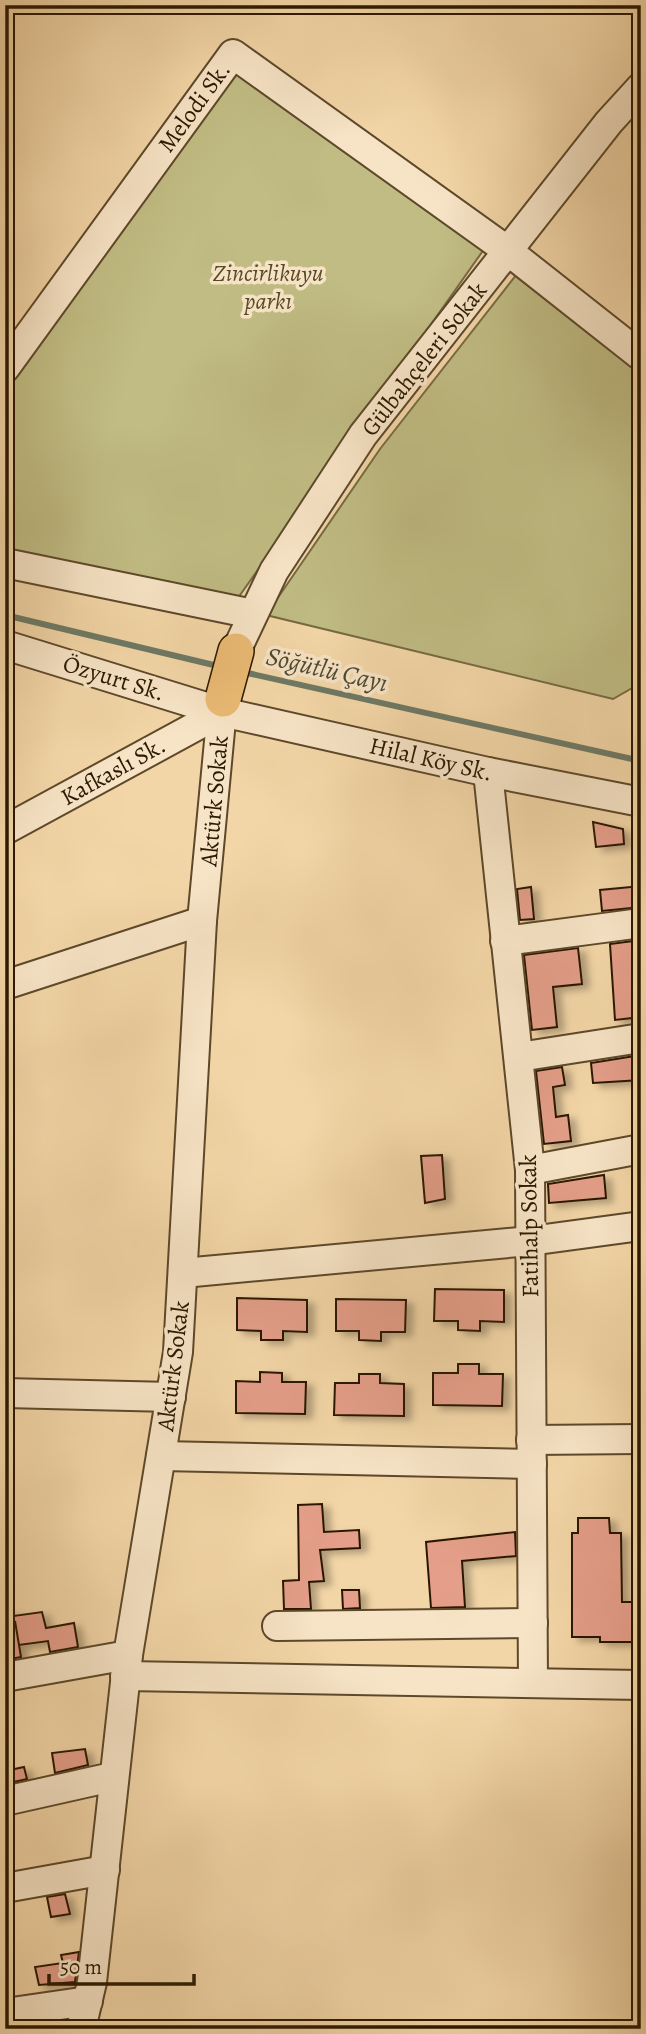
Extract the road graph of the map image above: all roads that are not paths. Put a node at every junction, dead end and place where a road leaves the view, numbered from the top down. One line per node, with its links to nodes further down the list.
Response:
1 (634, 104): 2 (street, Gülbahçeleri Sokak)
2 (508, 251): 3 (street); 4 (street, Melodi Sk.); 6 (street, Gülbahçeleri Sokak)
3 (641, 356)
4 (5, 368)
5 (5, 563): 6 (street)
6 (253, 614): 8 (street, Gülbahçeleri Sokak)
7 (5, 645): 9 (street, Özyurt Sk.)
8 (236, 651): 9 (main road)
9 (222, 706): 10 (street, Hilal Köy Sk.); 12 (street, Kafkaslı Sk.); 13 (street, Aktürk Sokak)
10 (488, 772): 11 (street, Hilal Köy Sk.); 15 (street, Fatihalp Sokak)
11 (641, 802)
12 (5, 831)
13 (202, 921): 16 (street); 23 (street, Aktürk Sokak)
14 (641, 923): 15 (street)
15 (505, 941): 18 (street, Fatihalp Sokak)
16 (5, 985)
17 (641, 1038): 18 (street)
18 (519, 1057): 20 (street, Fatihalp Sokak)
19 (641, 1149): 20 (street)
20 (530, 1170): 22 (street, Fatihalp Sokak)
21 (641, 1226): 22 (street)
22 (530, 1241): 23 (street); 27 (street, Fatihalp Sokak)
23 (183, 1273): 25 (street, Aktürk Sokak)
24 (5, 1393): 25 (street)
25 (171, 1397): 28 (street, Aktürk Sokak)
26 (641, 1439): 27 (street)
27 (531, 1452): 28 (street); 29 (street, Fatihalp Sokak)
28 (161, 1456): 31 (street, Aktürk Sokak)
29 (533, 1623): 30 (street); 33 (street, Fatihalp Sokak)
30 (276, 1626)
31 (126, 1665): 32 (street); 33 (street); 35 (street, Aktürk Sokak)
32 (5, 1677)
33 (533, 1683): 34 (street)
34 (641, 1685)
35 (112, 1777): 36 (street); 37 (street, Aktürk Sokak)
36 (5, 1801)
37 (106, 1870): 38 (street); 39 (street, Aktürk Sokak)
38 (5, 1888)
39 (88, 2001): 40 (street); 41 (street, Aktürk Sokak)
40 (5, 2013)
41 (82, 2029)

